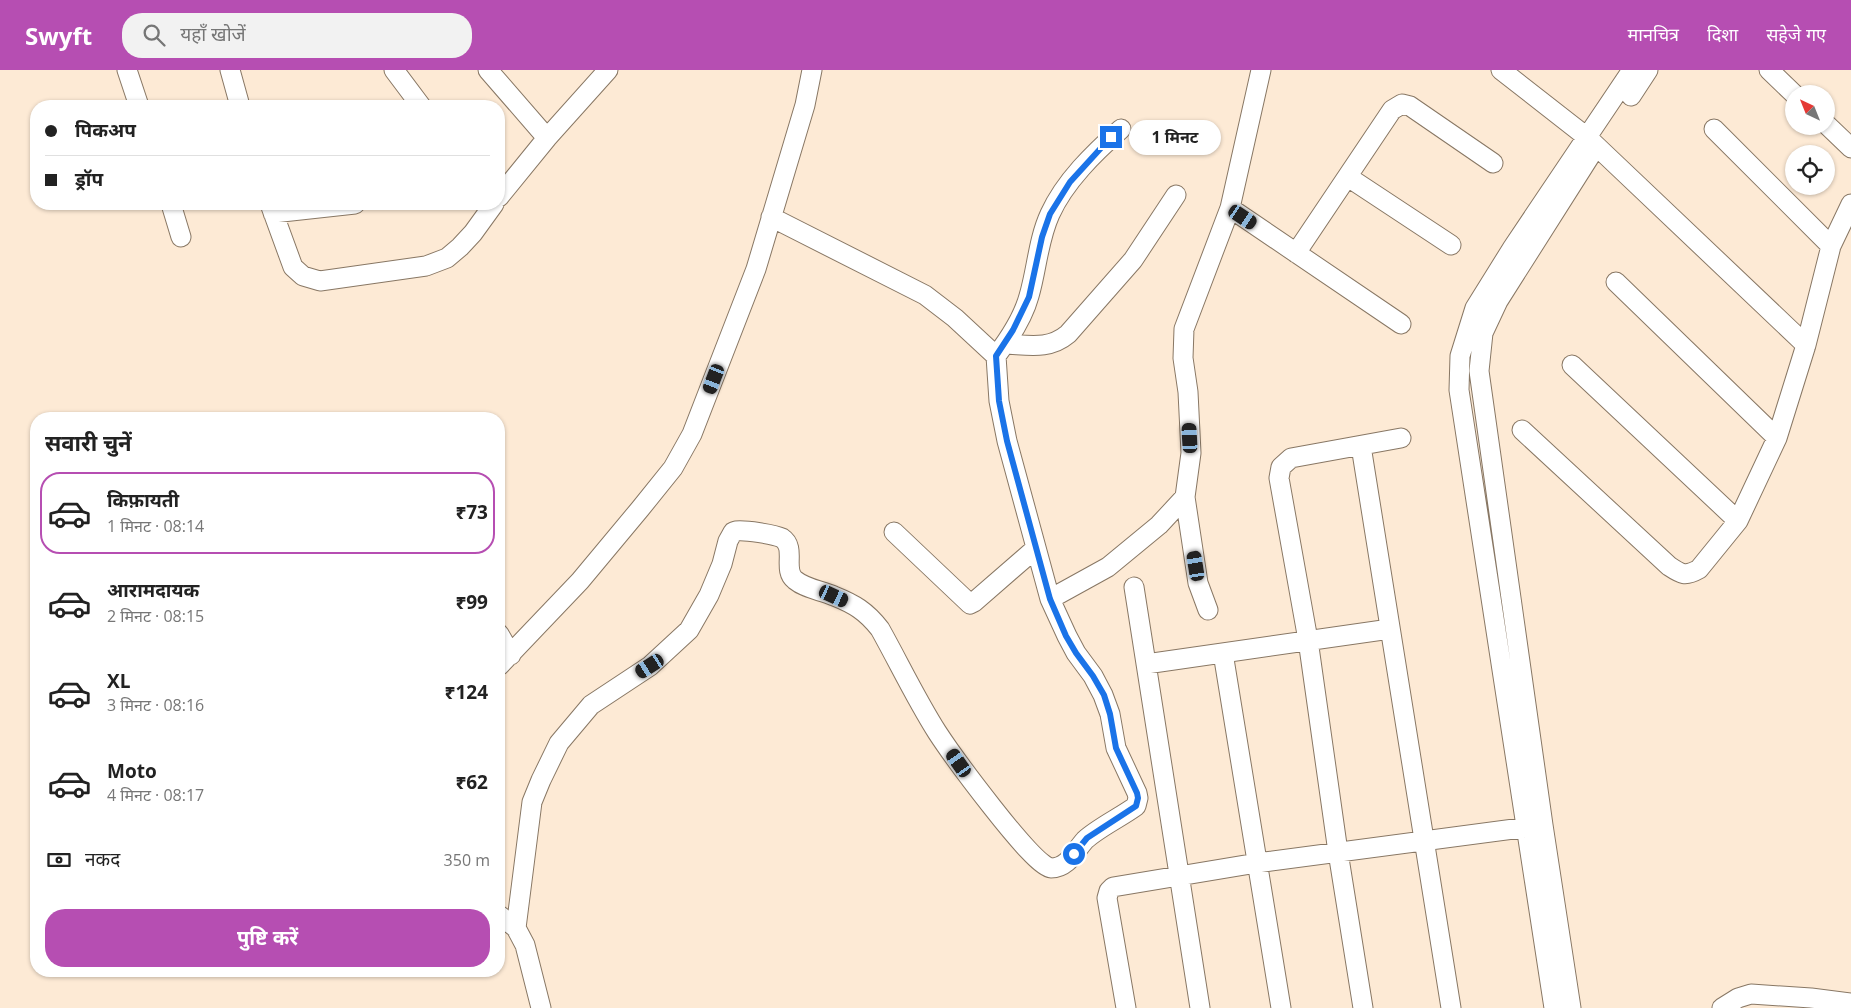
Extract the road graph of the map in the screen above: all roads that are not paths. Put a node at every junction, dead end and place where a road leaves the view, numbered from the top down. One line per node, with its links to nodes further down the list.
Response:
1 (127, 70): 13 (street)
2 (230, 70): 14 (street)
3 (394, 70): 15 (street)
4 (488, 70): 19 (street)
5 (812, 70): 31 (street)
6 (1261, 70): 27 (street)
7 (1501, 70): 20 (street)
8 (1632, 70): 20 (street)
9 (1648, 70): 20 (street)
10 (1770, 70): 12 (street)
11 (600, 73): 19 (street)
12 (1785, 85)
13 (137, 100)
14 (238, 100)
15 (416, 100)
16 (1121, 128): 39 (street)
17 (1714, 130): 34 (street)
18 (1835, 133): 21 (street)
19 (547, 138): 24 (street)
20 (1592, 142): 38 (street); 57 (street)
21 (1851, 148)
22 (1493, 163): 23 (street)
23 (1348, 177): 33 (street); 35 (street)
24 (505, 190)
25 (1176, 195): 39 (street)
26 (1851, 204): 34 (street)
27 (1230, 208): 35 (street); 45 (street)
28 (172, 210): 32 (street)
29 (272, 210): 30 (street)
30 (490, 210)
31 (771, 217): 39 (street); 55 (street)
32 (182, 237)
33 (1451, 245)
34 (1831, 246): 38 (street)
35 (1296, 254): 37 (street)
36 (1616, 282): 43 (street)
37 (1401, 324)
38 (1806, 345): 43 (street)
39 (1001, 350): 48 (street)
40 (1572, 365): 46 (street)
41 (1522, 430): 46 (street)
42 (1401, 438): 44 (street)
43 (1777, 438): 46 (street)
44 (1361, 446): 52 (street); 53 (street)
45 (1185, 497): 50 (street); 51 (street)
46 (1738, 521)
47 (894, 532): 48 (street)
48 (1035, 549): 50 (street)
49 (1134, 587): 56 (street)
50 (1050, 599): 63 (street)
51 (1208, 610)
52 (1390, 629): 53 (street); 58 (street)
53 (1308, 640): 54 (street); 59 (street)
54 (1223, 652): 56 (street); 60 (street)
55 (505, 660)
56 (1146, 664): 61 (street)
57 (1535, 826): 58 (street); 71 (street); 72 (street)
58 (1423, 841): 59 (street); 70 (street)
59 (1338, 852): 60 (street); 69 (street)
60 (1257, 863): 61 (street); 68 (street)
61 (1179, 877): 66 (street); 67 (street)
62 (505, 920): 63 (street)
63 (516, 928): 65 (street)
64 (1851, 1003): 73 (street)
65 (541, 1008)
66 (1126, 1008)
67 (1200, 1008)
68 (1281, 1008)
69 (1363, 1008)
70 (1451, 1008)
71 (1554, 1008)
72 (1571, 1008)
73 (1722, 1008)

